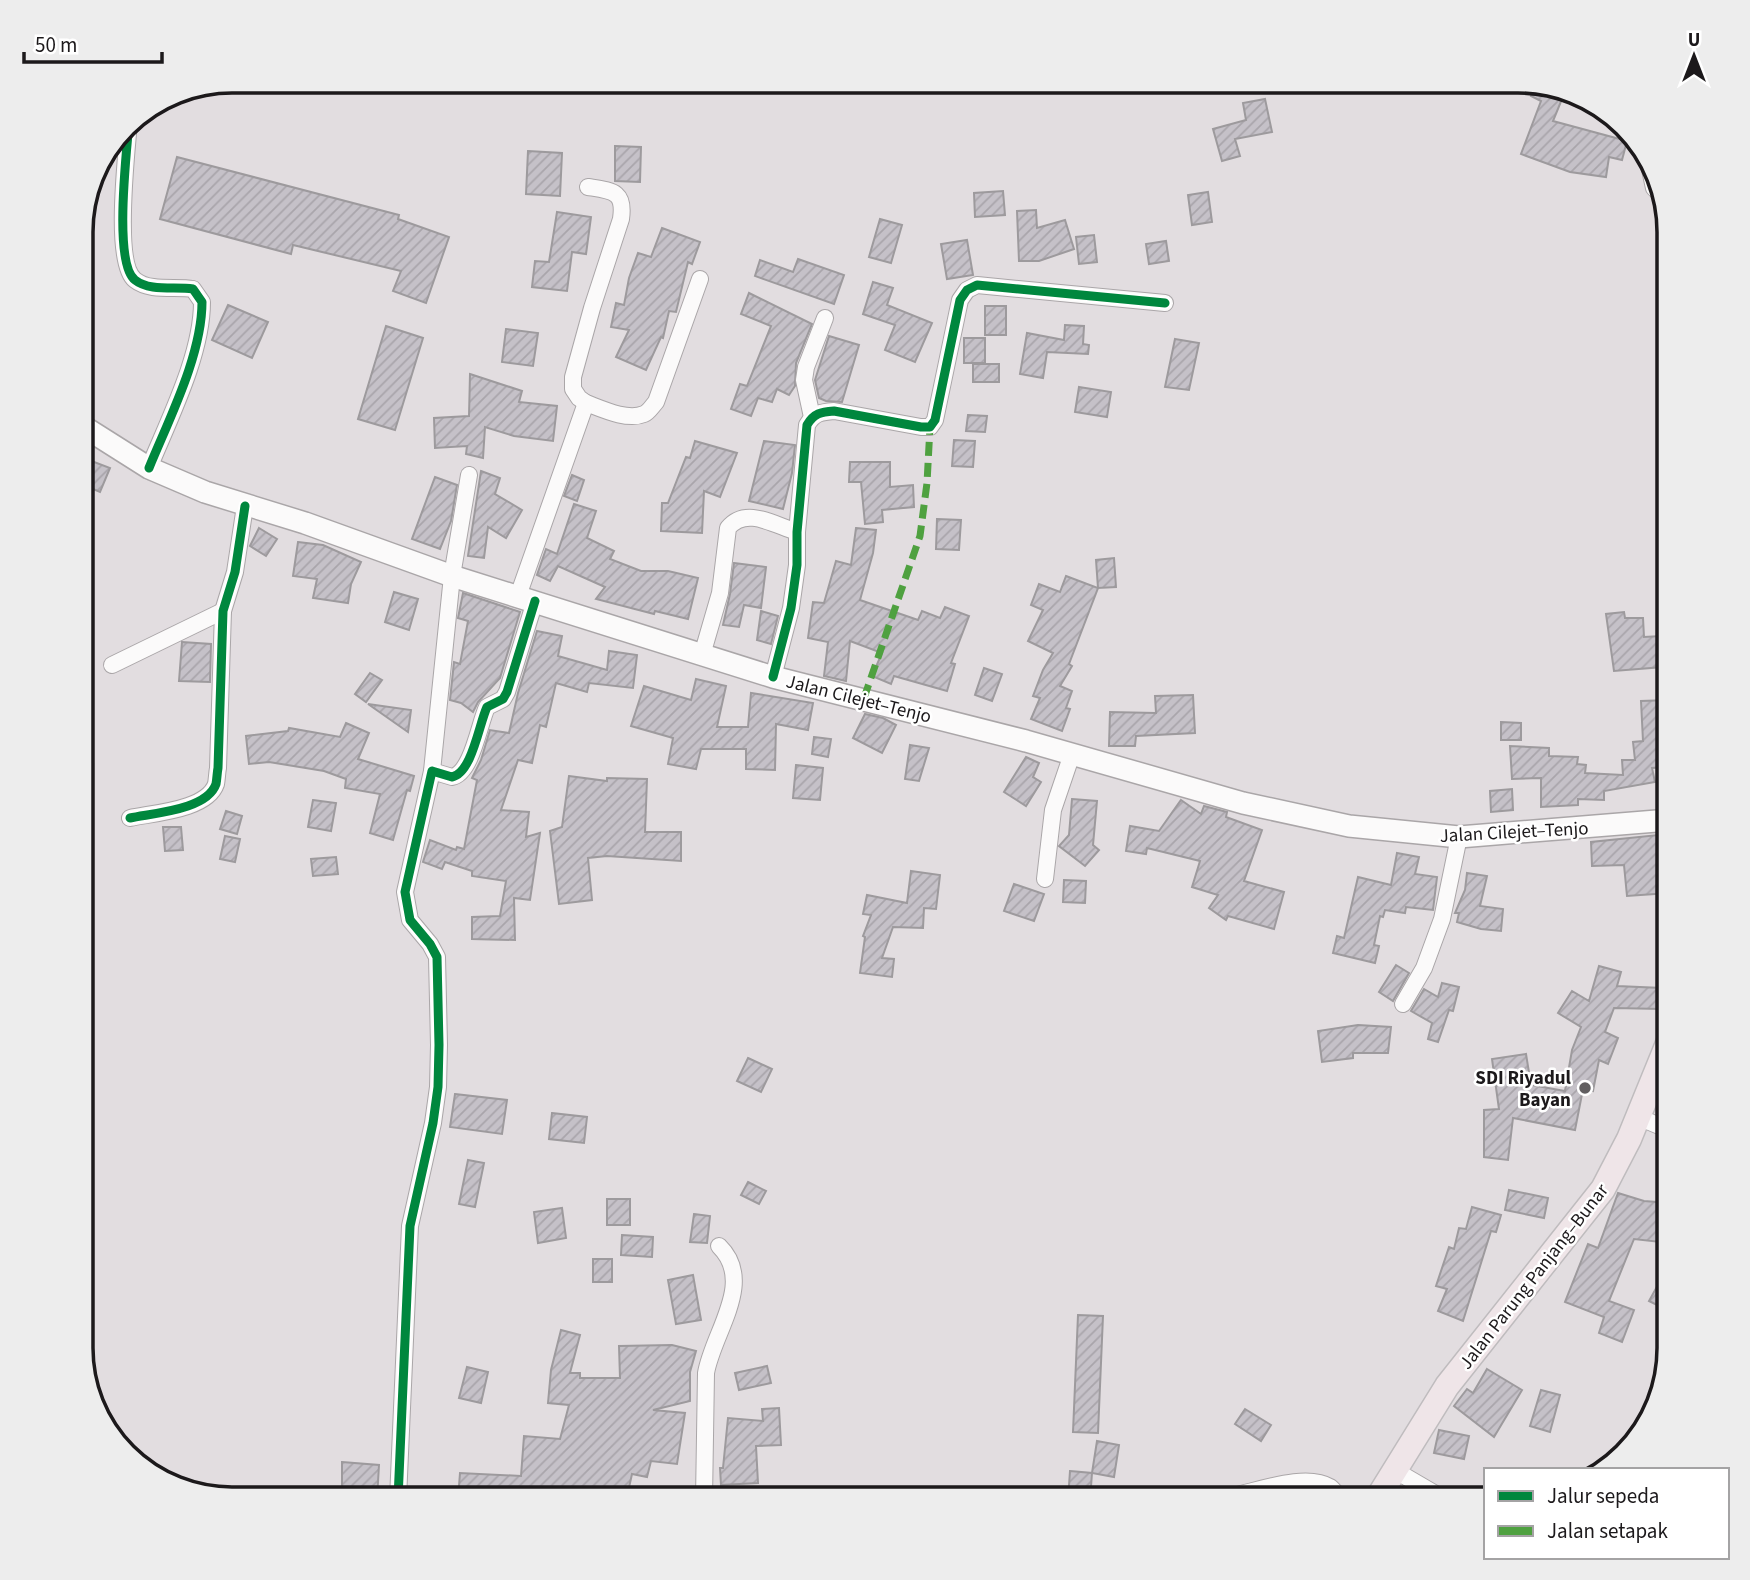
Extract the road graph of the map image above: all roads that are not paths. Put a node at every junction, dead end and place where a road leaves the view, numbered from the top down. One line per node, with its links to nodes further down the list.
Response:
1 (127, 142): 9 (street)
2 (589, 187): 6 (street)
3 (700, 279): 6 (street)
4 (1166, 303): 7 (street)
5 (825, 318): 7 (street)
6 (586, 403): 14 (street)
7 (812, 417): 12 (street)
8 (93, 433): 9 (main road, Jalan Cilejet–Tenjo)
9 (149, 468): 11 (main road, Jalan Cilejet–Tenjo)
10 (469, 475): 13 (street)
11 (245, 506): 13 (main road, Jalan Cilejet–Tenjo); 15 (street)
12 (797, 532): 16 (street); 18 (street)
13 (452, 576): 14 (main road, Jalan Cilejet–Tenjo); 20 (street)
14 (526, 599): 16 (main road, Jalan Cilejet–Tenjo); 20 (street)
15 (223, 611): 17 (street); 21 (street)
16 (702, 655): 18 (main road, Jalan Cilejet–Tenjo)
17 (112, 665)
18 (773, 677): 19 (main road, Jalan Cilejet–Tenjo)
19 (1072, 754): 23 (main road, Jalan Cilejet–Tenjo); 24 (street)
20 (432, 771): 31 (street)
21 (130, 818)
22 (1657, 821): 23 (main road, Jalan Cilejet–Tenjo)
23 (1459, 837): 25 (street)
24 (1045, 879)
25 (1403, 1004)
26 (1657, 1070): 27 (main road, Jalan Parung Panjang–Bunar)
27 (1638, 1117): 28 (street); 30 (main road, Jalan Parung Panjang–Bunar)
28 (1657, 1125)
29 (719, 1246): 32 (street)
30 (1396, 1471): 35 (main road, Jalan Parung Panjang–Bunar); 36 (street)
31 (399, 1487)
32 (704, 1487)
33 (1277, 1487): 34 (street)
34 (1327, 1487)
35 (1386, 1487)
36 (1422, 1487)

